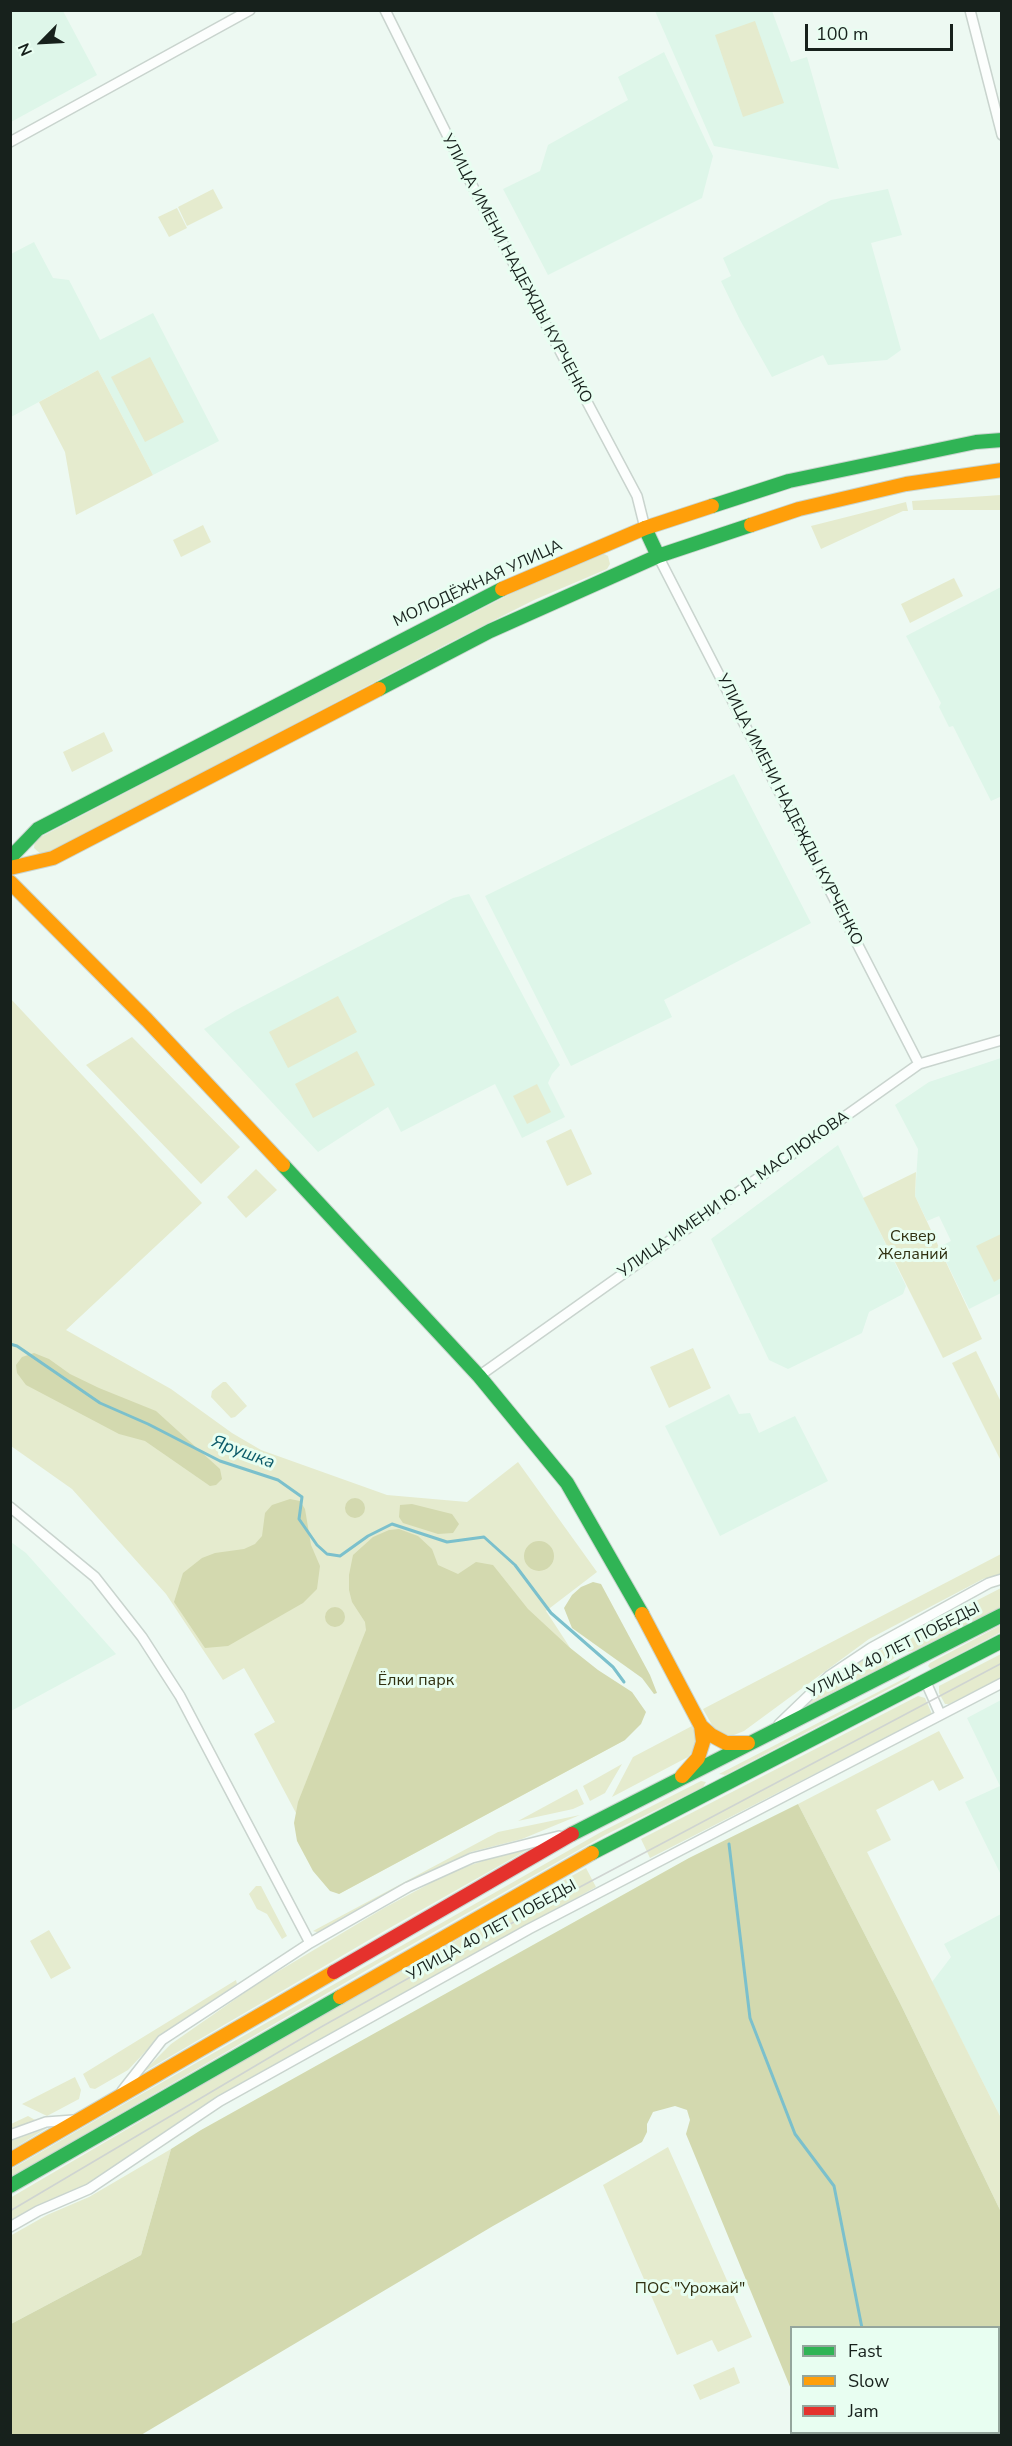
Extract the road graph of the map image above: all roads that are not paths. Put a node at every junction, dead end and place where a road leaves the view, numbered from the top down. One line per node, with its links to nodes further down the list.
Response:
1 (250, 10): 5 (street)
2 (385, 10): 8 (street, УЛИЦА ИМЕНИ НАДЕЖДЫ КУРЧЕНКО)
3 (970, 10): 4 (street)
4 (1002, 135)
5 (10, 142)
6 (1002, 440): 8 (main road, МОЛОДЁЖНАЯ УЛИЦА)
7 (1002, 470): 9 (main road)
8 (645, 528): 9 (main road); 10 (main road, МОЛОДЁЖНАЯ УЛИЦА)
9 (658, 556): 11 (main road); 14 (street, УЛИЦА ИМЕНИ НАДЕЖДЫ КУРЧЕНКО)
10 (10, 858)
11 (10, 868)
12 (10, 882): 15 (main road)
13 (1002, 1040): 14 (street, УЛИЦА ИМЕНИ Ю. Д. МАСЛЮКОВА)
14 (919, 1064): 15 (street, УЛИЦА ИМЕНИ Ю. Д. МАСЛЮКОВА)
15 (479, 1376): 24 (main road)
16 (10, 1507): 31 (street)
17 (1002, 1579): 25 (street, УЛИЦА 40 ЛЕТ ПОБЕДЫ)
18 (1002, 1615): 20 (main road, УЛИЦА 40 ЛЕТ ПОБЕДЫ)
19 (1002, 1641): 21 (main road, УЛИЦА 40 ЛЕТ ПОБЕДЫ)
20 (914, 1659): 21 (main road); 25 (main road, УЛИЦА 40 ЛЕТ ПОБЕДЫ)
21 (925, 1680): 23 (street); 29 (main road, УЛИЦА 40 ЛЕТ ПОБЕДЫ)
22 (1002, 1683): 23 (street, УЛИЦА 40 ЛЕТ ПОБЕДЫ)
23 (940, 1714): 37 (street, УЛИЦА 40 ЛЕТ ПОБЕДЫ)
24 (701, 1726): 26 (main road); 28 (main road)
25 (770, 1732): 26 (main road, УЛИЦА 40 ЛЕТ ПОБЕДЫ)
26 (748, 1743): 27 (main road, УЛИЦА 40 ЛЕТ ПОБЕДЫ)
27 (707, 1763): 28 (main road, УЛИЦА 40 ЛЕТ ПОБЕДЫ); 29 (main road)
28 (682, 1776): 30 (main road, УЛИЦА 40 ЛЕТ ПОБЕДЫ)
29 (719, 1787): 36 (main road, УЛИЦА 40 ЛЕТ ПОБЕДЫ)
30 (573, 1833): 31 (street, УЛИЦА 40 ЛЕТ ПОБЕДЫ); 32 (main road, УЛИЦА 40 ЛЕТ ПОБЕДЫ)
31 (310, 1943): 32 (street, УЛИЦА 40 ЛЕТ ПОБЕДЫ)
32 (116, 2099): 33 (main road, УЛИЦА 40 ЛЕТ ПОБЕДЫ)
33 (78, 2120): 34 (street, УЛИЦА 40 ЛЕТ ПОБЕДЫ); 35 (main road, УЛИЦА 40 ЛЕТ ПОБЕДЫ)
34 (10, 2135)
35 (10, 2160)
36 (10, 2186)
37 (10, 2227)

